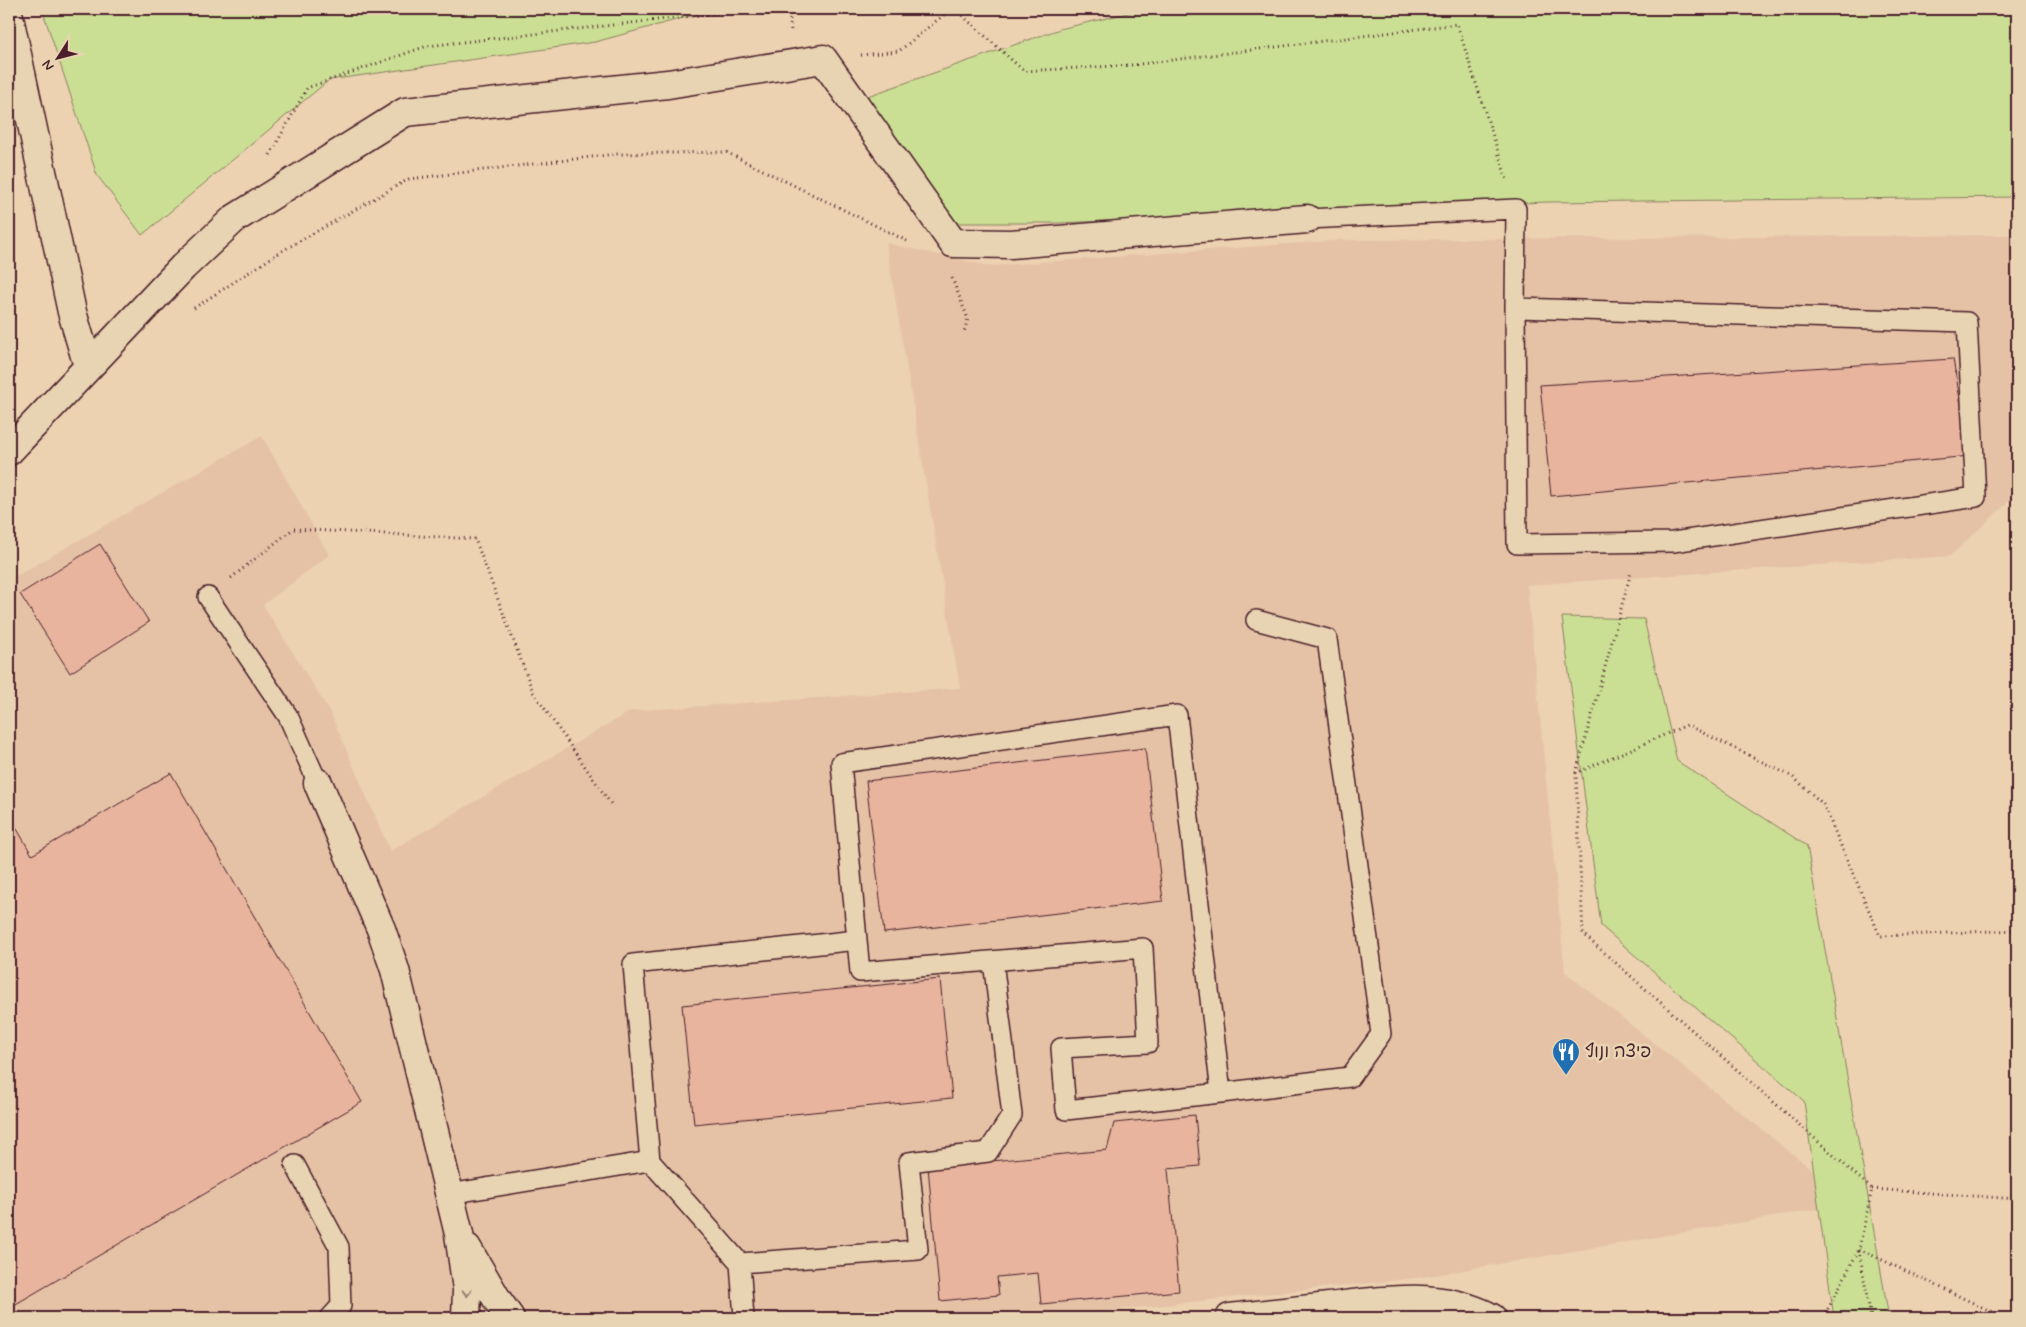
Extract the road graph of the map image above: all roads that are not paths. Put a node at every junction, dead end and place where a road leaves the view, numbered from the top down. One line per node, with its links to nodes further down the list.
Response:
1 (9, 17): 4 (street)
2 (1307, 220): 3 (lane); 4 (street)
3 (1515, 308): 3 (lane)
4 (88, 366): 5 (street)
5 (9, 451)
6 (208, 597): 8 (lane)
7 (1256, 620): 11 (lane)
8 (318, 783): 14 (street)
9 (857, 940): 10 (lane); 11 (lane); 12 (lane)
10 (993, 961): 11 (lane); 16 (lane)
11 (1221, 1093)
12 (650, 1161): 14 (lane); 16 (lane)
13 (295, 1165): 17 (lane)
14 (449, 1194): 15 (street)
15 (458, 1234): 18 (street, one-way to 18); 19 (street)
16 (740, 1263): 20 (lane)
17 (330, 1318)
18 (466, 1318)
19 (510, 1318)
20 (744, 1318)
21 (1230, 1318): 22 (street)
22 (1492, 1318)

